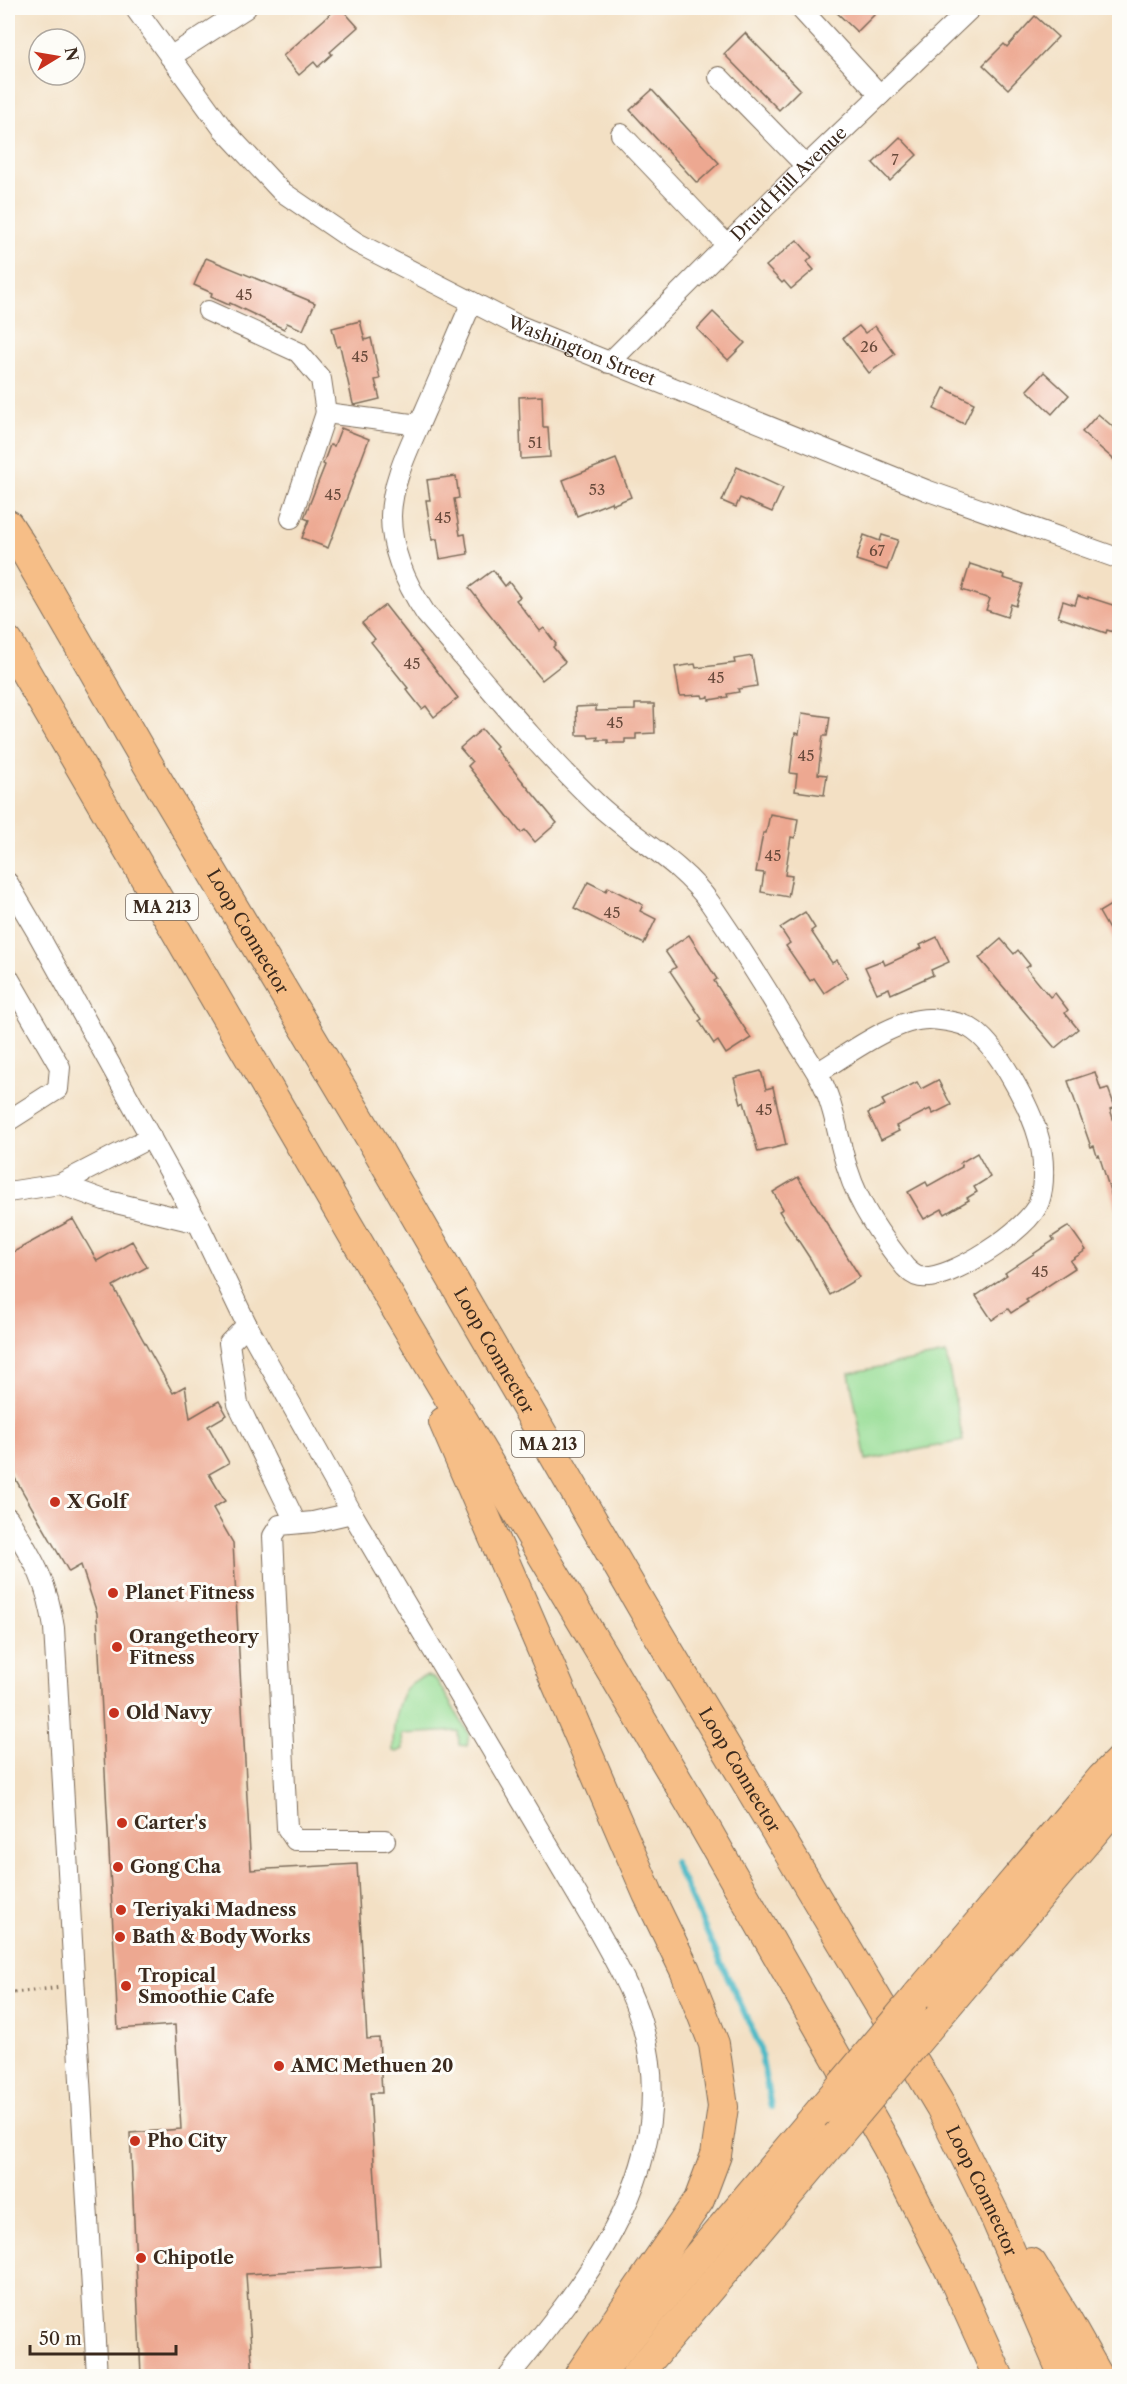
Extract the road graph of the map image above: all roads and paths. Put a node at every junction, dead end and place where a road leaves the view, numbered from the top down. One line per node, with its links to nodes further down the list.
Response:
1 (135, 8): 5 (street, Washington Street)
2 (246, 8): 5 (street)
3 (800, 8): 7 (street)
4 (971, 8): 7 (street, Druid Hill Avenue)
5 (170, 57): 11 (street, Washington Street)
6 (719, 77): 9 (street)
7 (880, 95): 9 (street, Druid Hill Avenue)
8 (621, 134): 10 (street)
9 (806, 166): 10 (street, Druid Hill Avenue)
10 (727, 245): 13 (street, Druid Hill Avenue)
11 (472, 302): 13 (street, Washington Street); 15 (street)
12 (208, 311): 14 (street)
13 (609, 363): 18 (street, Washington Street)
14 (326, 413): 15 (street); 16 (street)
15 (419, 425): 22 (street)
16 (291, 518)
17 (8, 525): 38 (highway, Loop Connector / MA 213)
18 (1119, 559)
19 (8, 642): 28 (highway, MA 213)
20 (8, 883): 24 (street)
21 (8, 977): 23 (street)
22 (817, 1073): 22 (street)
23 (8, 1121)
24 (152, 1137): 25 (street); 27 (street)
25 (60, 1184): 26 (street); 27 (street)
26 (8, 1192)
27 (198, 1223): 29 (street)
28 (393, 1303): 41 (highway); 44 (highway, MA 213)
29 (247, 1325): 30 (street); 32 (street)
30 (352, 1513): 32 (street); 40 (street)
31 (8, 1518): 36 (street)
32 (296, 1523): 35 (street)
33 (1119, 1760): 42 (highway, bridge)
34 (1119, 1801): 43 (highway, bridge)
35 (385, 1840)
36 (74, 1987): 37 (path); 39 (street)
37 (8, 1993)
38 (974, 2173): 45 (highway, Loop Connector / MA 213); 46 (highway)
39 (97, 2376)
40 (509, 2376)
41 (579, 2376)
42 (597, 2376)
43 (636, 2376)
44 (998, 2376)
45 (1064, 2376)
46 (1098, 2376)

